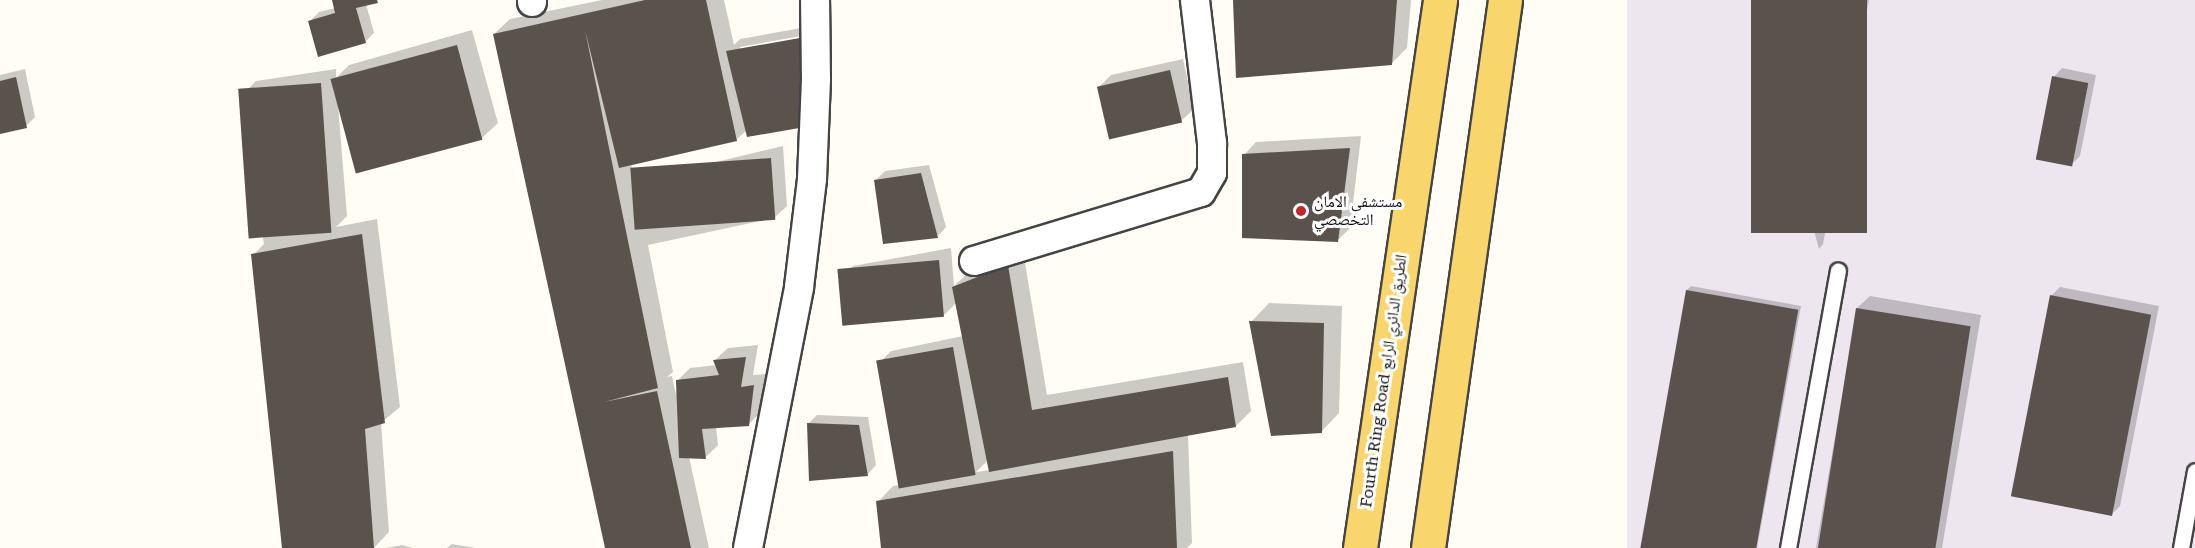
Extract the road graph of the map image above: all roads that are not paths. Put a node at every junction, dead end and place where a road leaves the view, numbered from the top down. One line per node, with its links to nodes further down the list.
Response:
1 (815, 0): 8 (street)
2 (1196, 0): 5 (street)
3 (1440, 0): 9 (main road, Fourth Ring Road الطريق الدائري الرابع)
4 (1505, 0): 10 (main road)
5 (974, 261)
6 (1838, 270): 11 (lane)
7 (2195, 471): 12 (lane)
8 (748, 548)
9 (1360, 548)
10 (1428, 548)
11 (1788, 548)
12 (2181, 548)

